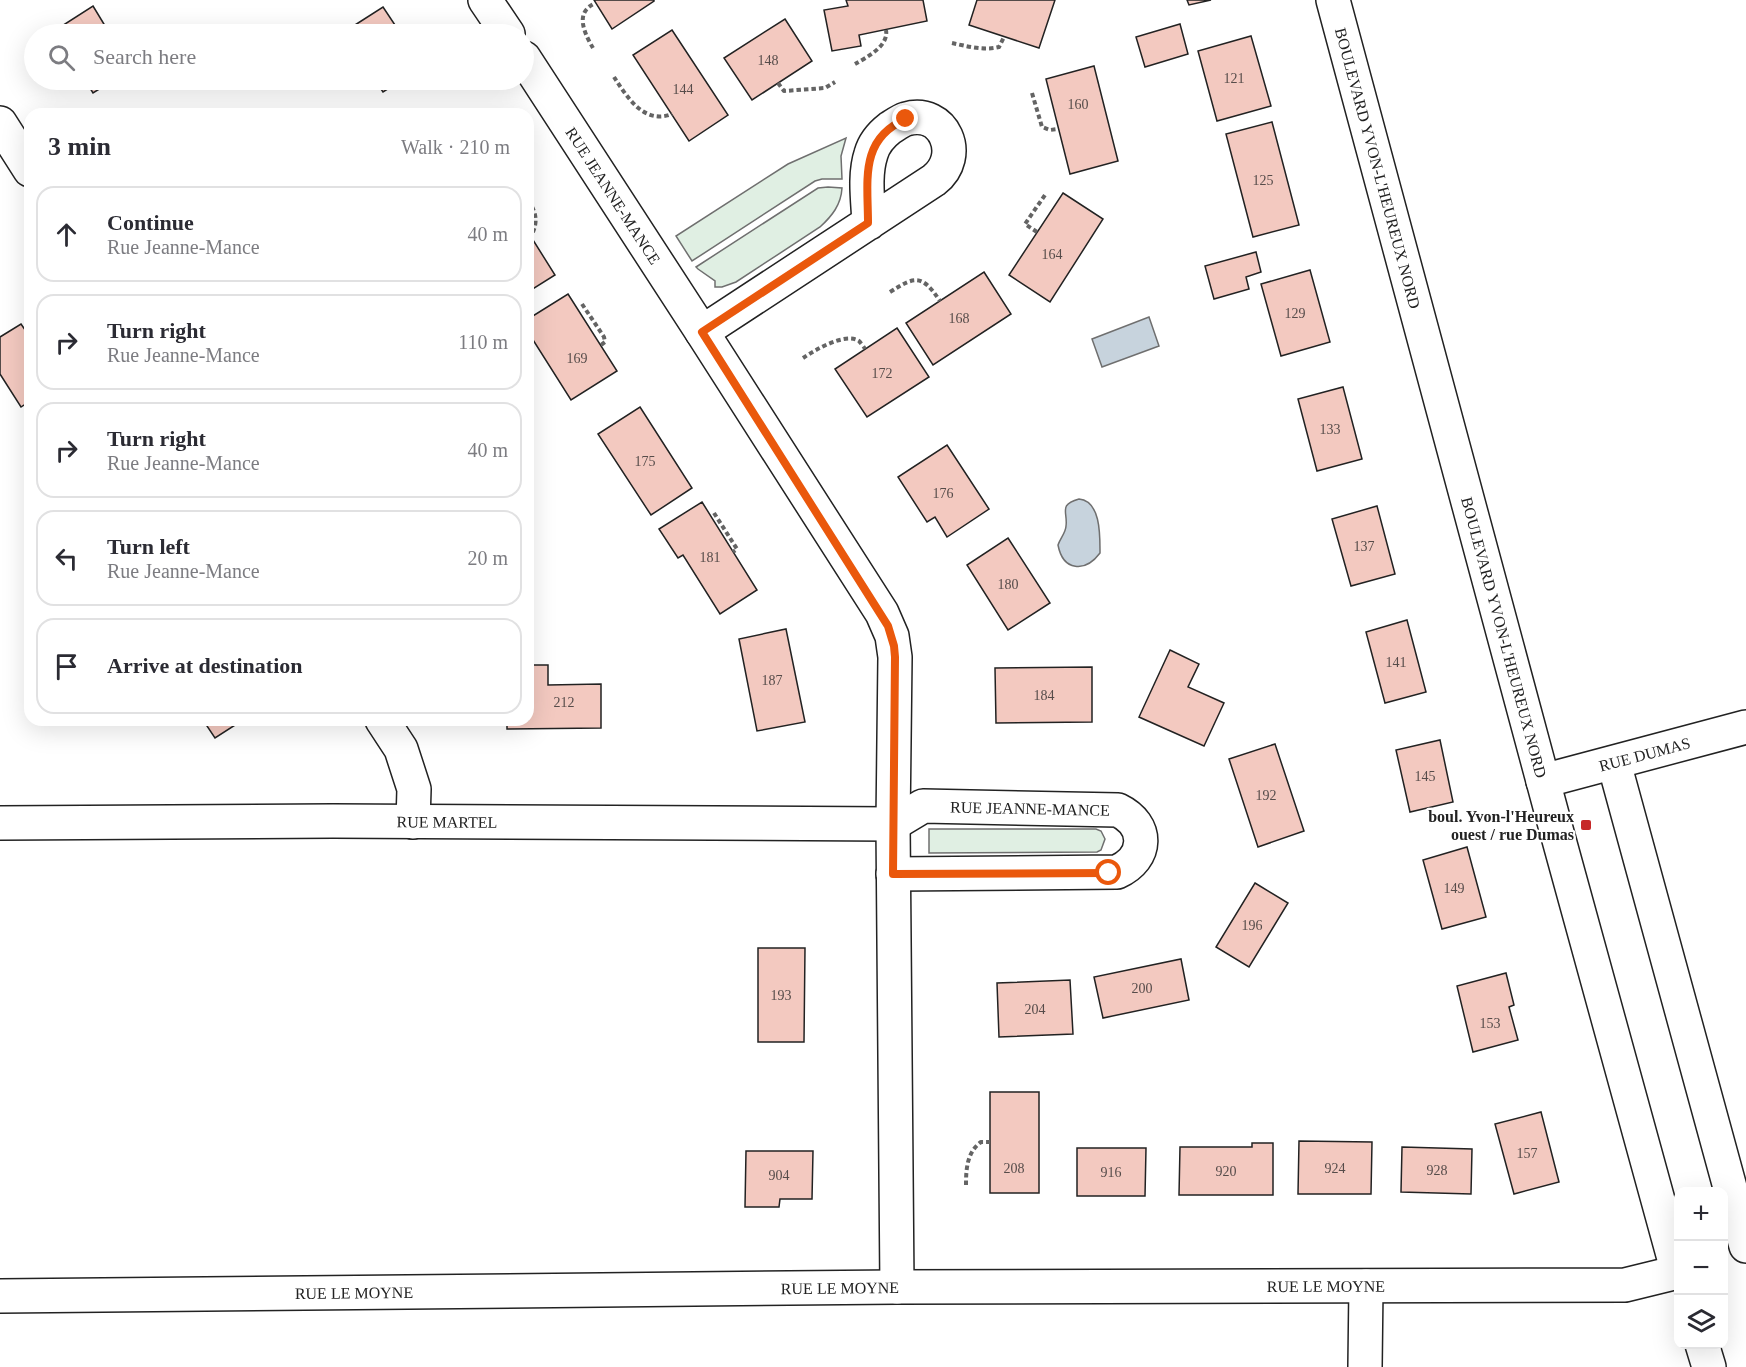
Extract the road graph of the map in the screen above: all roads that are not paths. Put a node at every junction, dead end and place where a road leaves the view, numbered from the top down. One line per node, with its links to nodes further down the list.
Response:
1 (486, 0): 3 (street)
2 (1333, 0): 12 (street, BOULEVARD YVON-L'HEUREUX NORD)
3 (502, 24)
4 (534, 73): 8 (street, RUE JEANNE-MANCE)
5 (0, 123): 6 (street)
6 (24, 161)
7 (868, 223): 8 (street)
8 (702, 332): 15 (street, RUE JEANNE-MANCE)
9 (386, 726): 13 (street)
10 (1746, 727): 11 (street, RUE DUMAS)
11 (1614, 763): 12 (street, RUE DUMAS); 17 (street)
12 (1544, 781): 18 (street, BOULEVARD YVON-L'HEUREUX NORD)
13 (413, 822): 14 (street, RUE MARTEL); 15 (street, RUE MARTEL)
14 (0, 823)
15 (893, 824): 16 (street, RUE JEANNE-MANCE); 16 (street, RUE JEANNE-MANCE)
16 (893, 874): 21 (street, RUE JEANNE-MANCE)
17 (1746, 1246)
18 (1674, 1258)
19 (1674, 1274): 20 (street, RUE LE MOYNE)
20 (1366, 1286): 21 (street, RUE LE MOYNE); 24 (street)
21 (897, 1287): 22 (street, RUE LE MOYNE)
22 (0, 1296)
23 (1704, 1349): 25 (street)
24 (1365, 1367)
25 (1709, 1367)

